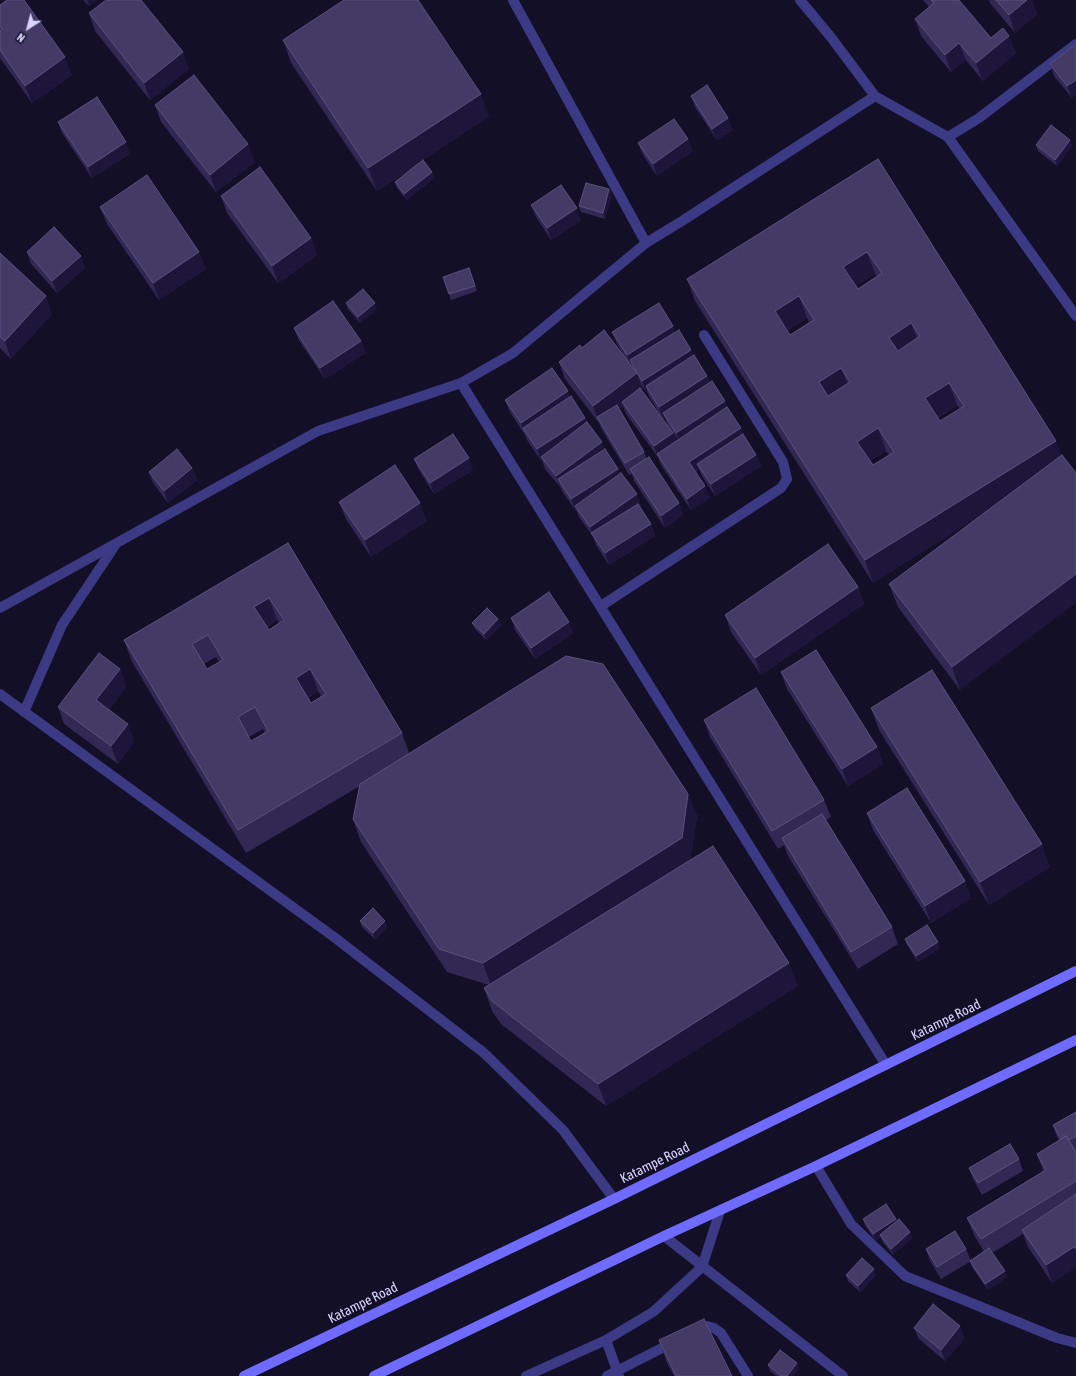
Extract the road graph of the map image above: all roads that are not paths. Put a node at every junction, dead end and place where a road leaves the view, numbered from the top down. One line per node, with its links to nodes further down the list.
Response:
1 (513, 0): 6 (street)
2 (800, 0): 4 (street)
3 (1076, 44): 5 (street)
4 (875, 96): 5 (street); 6 (street)
5 (948, 137): 7 (street)
6 (646, 243): 9 (street)
7 (1076, 316)
8 (704, 335): 11 (street)
9 (461, 383): 10 (street); 11 (street)
10 (117, 543): 12 (street); 14 (street)
11 (600, 606): 17 (street)
12 (0, 608)
13 (0, 694): 14 (street)
14 (24, 712): 19 (street)
15 (1076, 971): 17 (main road, Katampe Road)
16 (1076, 1040): 18 (main road)
17 (886, 1065): 19 (main road, Katampe Road)
18 (816, 1166): 20 (main road); 24 (street)
19 (614, 1198): 26 (main road, Katampe Road)
20 (720, 1211): 21 (main road); 22 (street)
21 (664, 1236): 22 (street); 27 (main road)
22 (702, 1266): 23 (street); 31 (street)
23 (606, 1340): 25 (street); 28 (street)
24 (1076, 1343)
25 (618, 1374): 29 (street); 30 (street)
26 (244, 1376)
27 (374, 1376)
28 (526, 1376)
29 (607, 1376)
30 (748, 1376)
31 (843, 1376)

